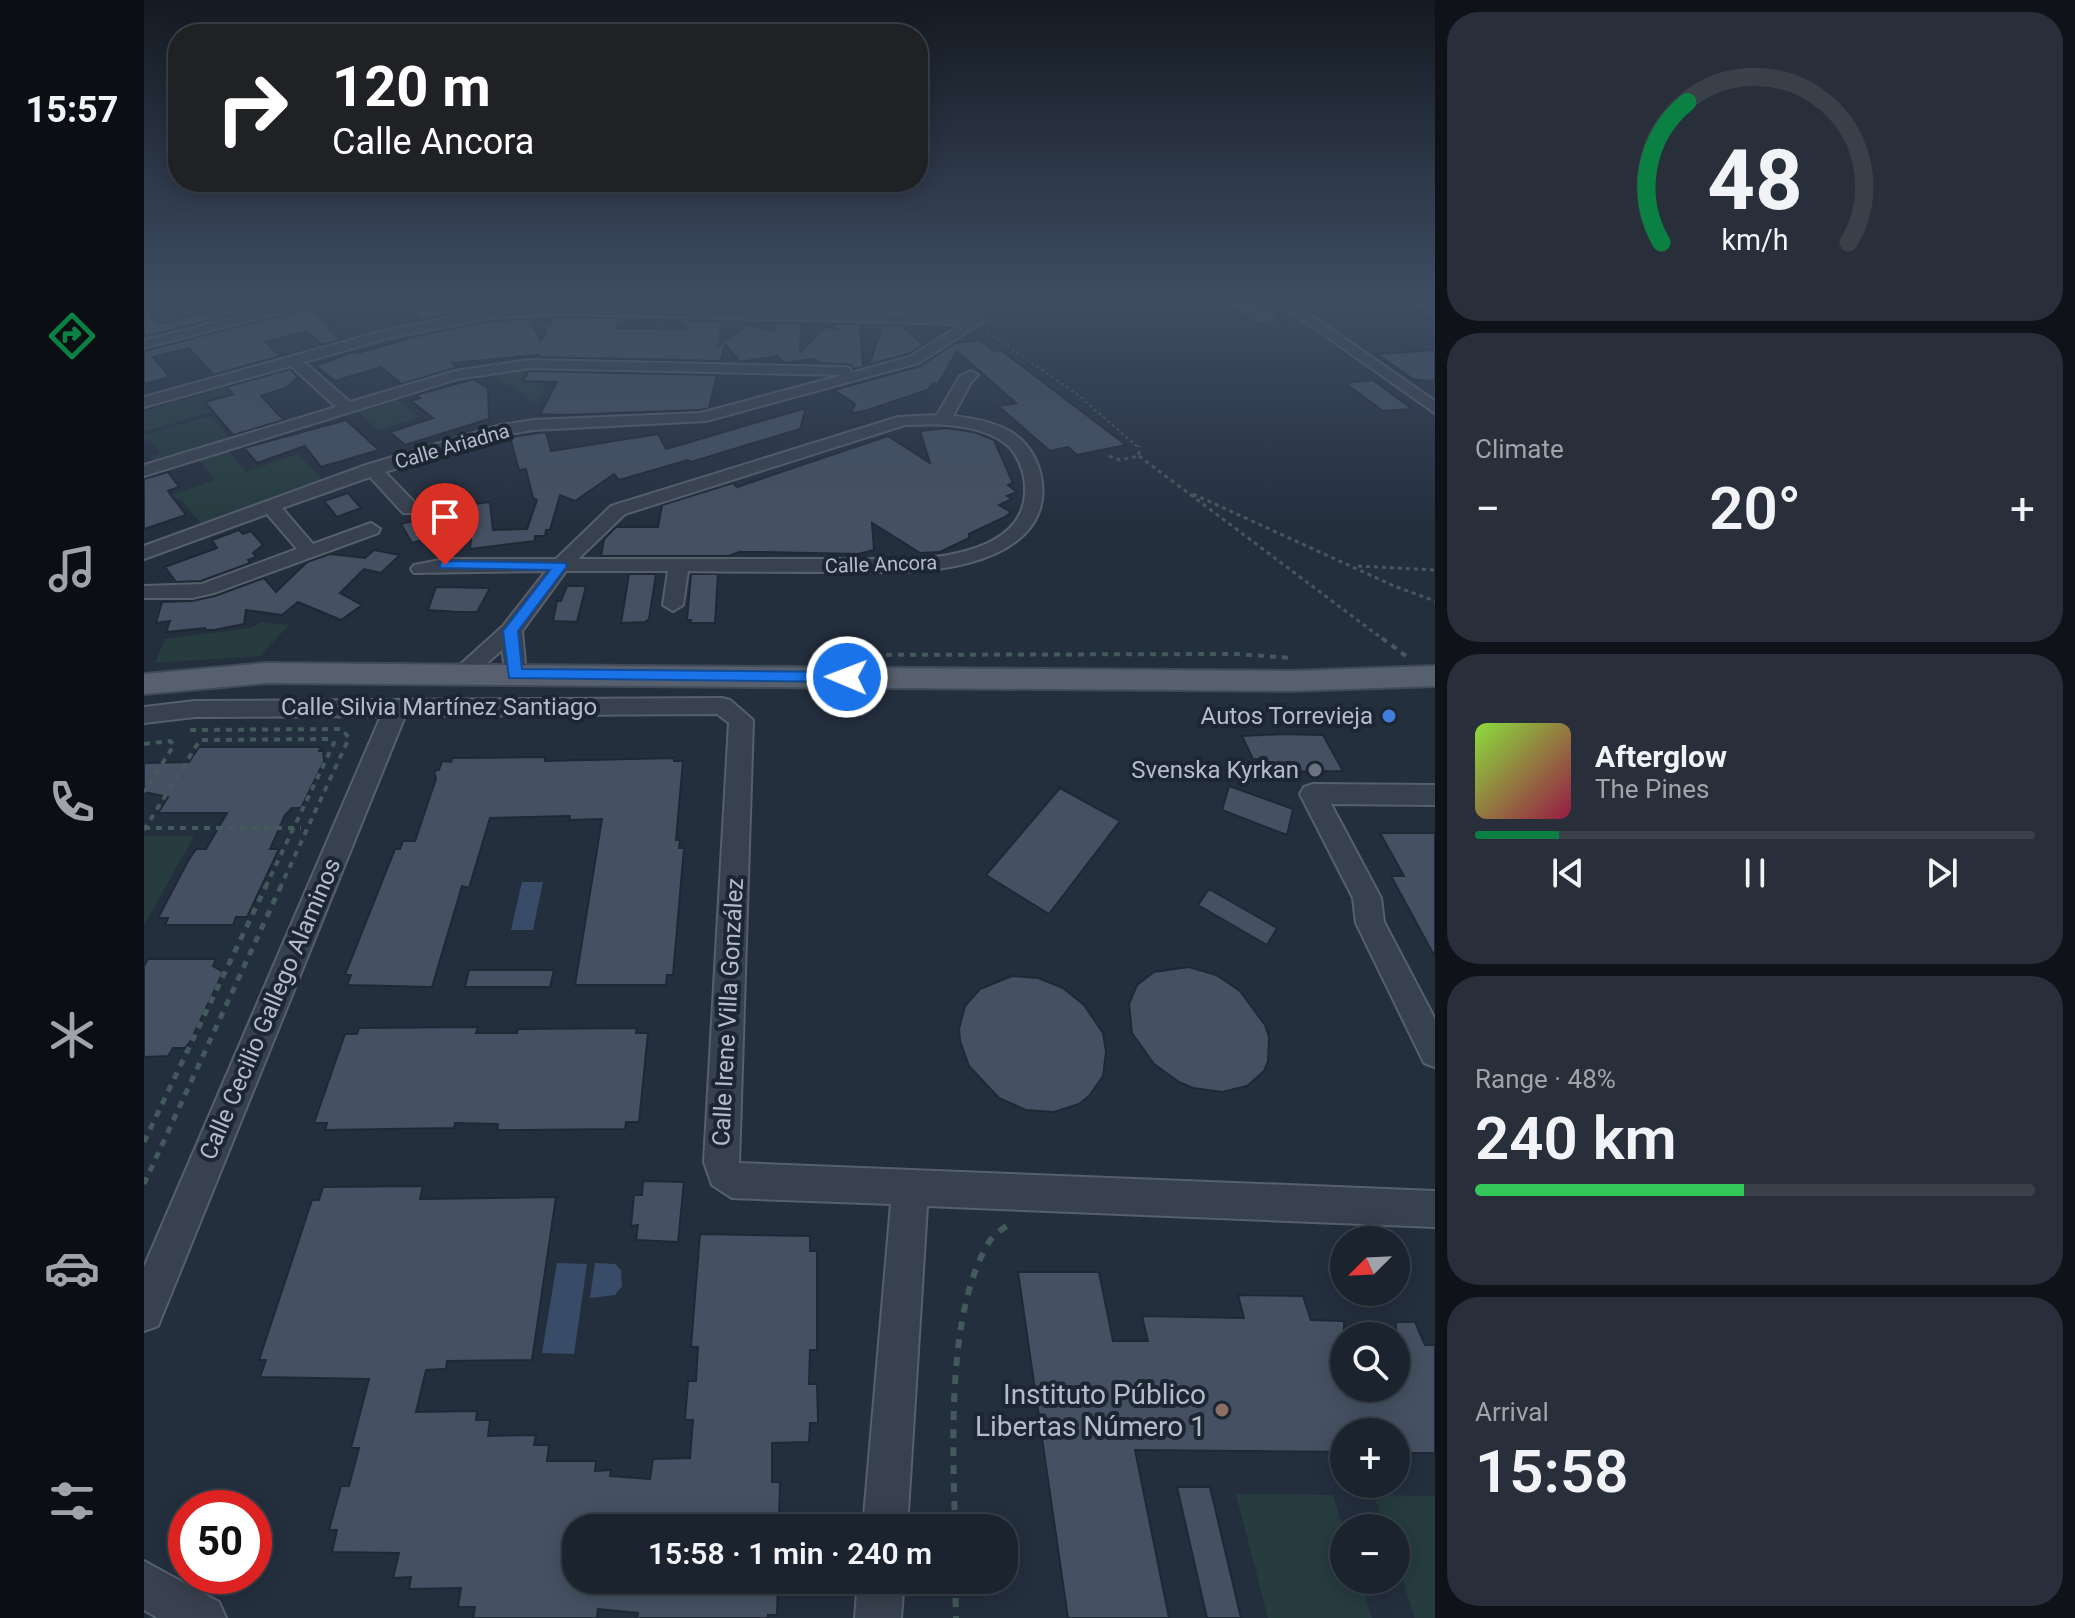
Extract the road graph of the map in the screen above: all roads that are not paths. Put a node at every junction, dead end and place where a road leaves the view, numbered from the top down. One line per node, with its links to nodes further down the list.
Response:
1 (245, 374): 9 (street)
2 (308, 374): 10 (street)
3 (464, 374): 10 (street)
4 (819, 374): 8 (street)
5 (868, 374): 8 (street, Calle Ariadna)
6 (1386, 374): 11 (street)
7 (971, 375): 12 (street)
8 (827, 385): 13 (street, Calle Ariadna)
9 (144, 402)
10 (347, 408): 14 (street)
11 (1435, 408)
12 (944, 417): 20 (street, Calle Ancora); 21 (street, Calle Ancora)
13 (372, 469): 15 (street, Calle Ariadna); 16 (street)
14 (144, 471)
15 (271, 507): 18 (street); 19 (street, Calle Ariadna)
16 (410, 509)
17 (371, 529): 18 (street)
18 (308, 550): 23 (street)
19 (144, 553)
20 (560, 566): 21 (street, Calle Ancora); 22 (street, Calle Ancora); 25 (street, Calle Ancora)
21 (679, 566): 24 (street)
22 (421, 569)
23 (144, 592)
24 (673, 605)
25 (511, 631): 27 (street, Calle Ancora); 28 (street)
26 (1294, 670): 28 (main road); 29 (main road); 31 (main road)
27 (462, 673): 28 (main road); 30 (main road)
28 (515, 674)
29 (1435, 676)
30 (144, 684)
31 (1435, 695)
32 (397, 707): 33 (street, Calle Silvia Martínez Santiago); 34 (street, Calle Silvia Martínez Santiago); 39 (street, Calle Cecilio Gallego Alaminos)
33 (731, 713): 37 (street, Calle Irene Villa González)
34 (144, 715)
35 (1435, 795): 36 (street)
36 (1435, 1052)
37 (910, 1188): 38 (street); 40 (street)
38 (1435, 1209)
39 (144, 1312)
40 (886, 1514)
41 (144, 1584): 43 (street)
42 (880, 1594): 44 (street)
43 (203, 1618)
44 (878, 1618)

